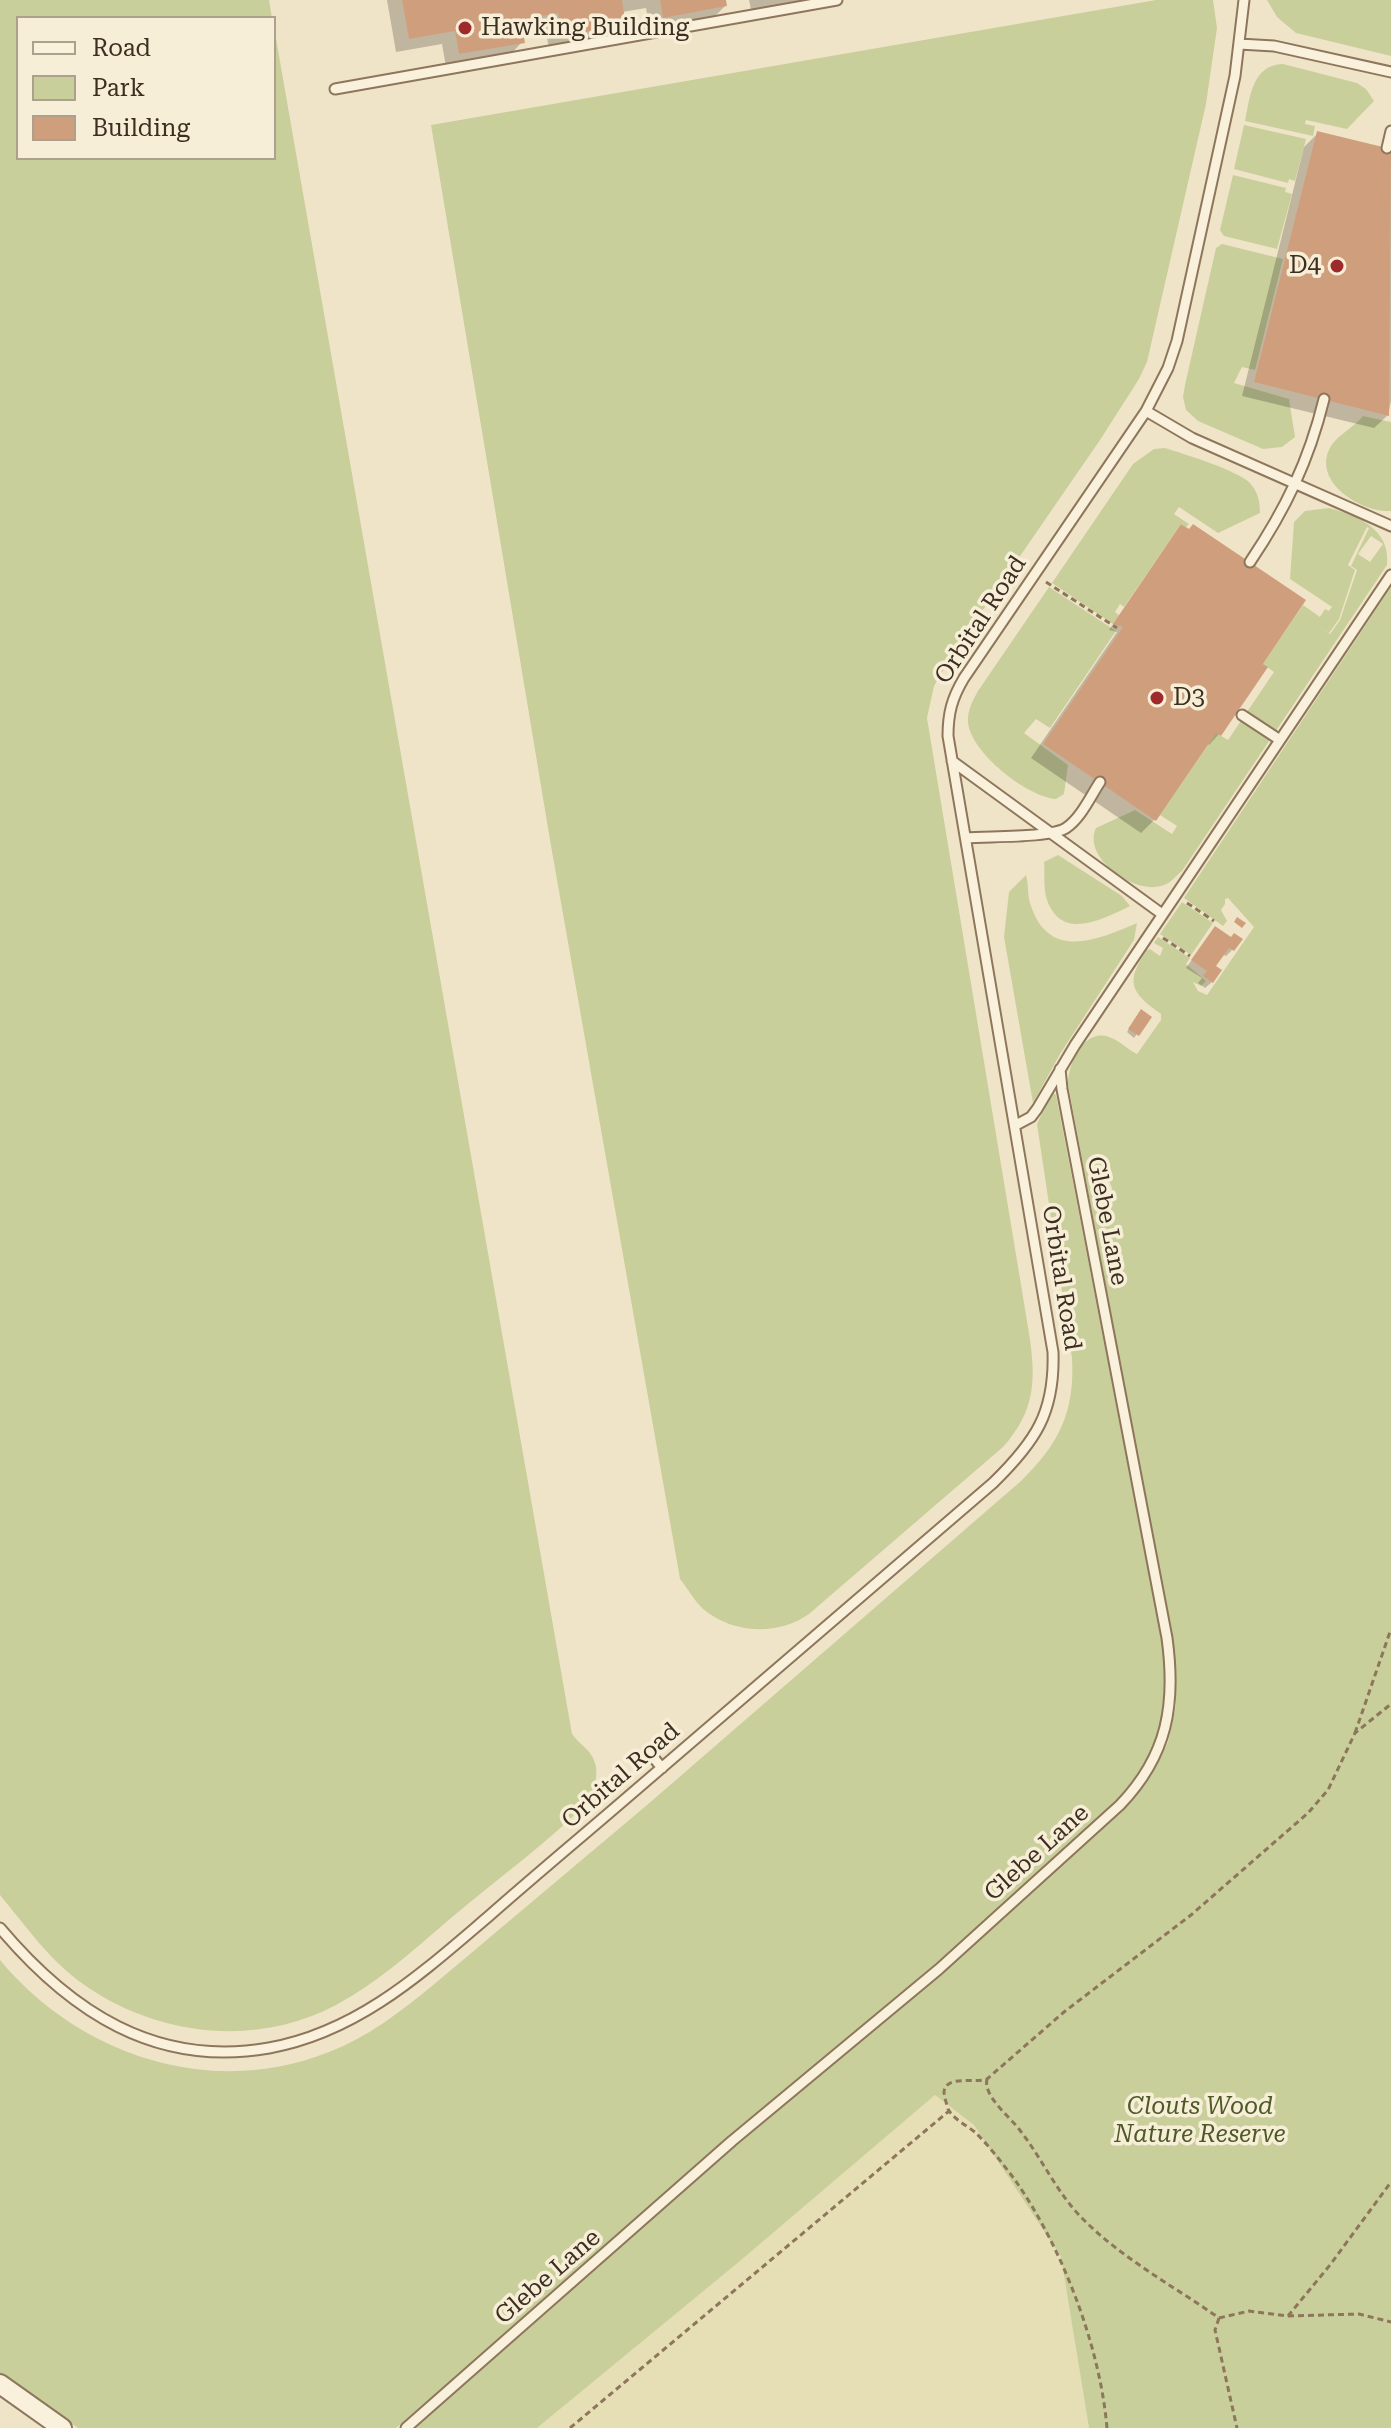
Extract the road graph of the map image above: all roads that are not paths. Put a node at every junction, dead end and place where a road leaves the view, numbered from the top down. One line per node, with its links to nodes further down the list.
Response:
1 (837, 0): 5 (lane)
2 (1244, 0): 3 (lane, Orbital Road)
3 (1239, 44): 4 (lane); 9 (lane, Orbital Road)
4 (1391, 72)
5 (335, 89)
6 (1391, 131): 7 (lane)
7 (1387, 148)
8 (1324, 399): 10 (lane)
9 (1146, 411): 10 (lane); 16 (lane, Orbital Road)
10 (1295, 483): 11 (lane); 12 (lane)
11 (1391, 526)
12 (1250, 562)
13 (1391, 575): 15 (lane)
14 (1242, 715): 15 (lane)
15 (1280, 740): 20 (lane)
16 (952, 761): 18 (lane); 19 (lane, Orbital Road)
17 (1100, 782): 18 (lane)
18 (1051, 834): 19 (lane); 20 (lane)
19 (966, 838): 22 (lane, Orbital Road)
20 (1162, 914): 21 (lane)
21 (1060, 1069): 22 (lane); 28 (lane, Glebe Lane)
22 (1016, 1125): 24 (lane, Orbital Road)
23 (648, 1751): 24 (lane)
24 (662, 1768): 25 (lane, Orbital Road)
25 (0, 1928)
26 (0, 2384): 27 (street)
27 (62, 2428)
28 (406, 2428)

